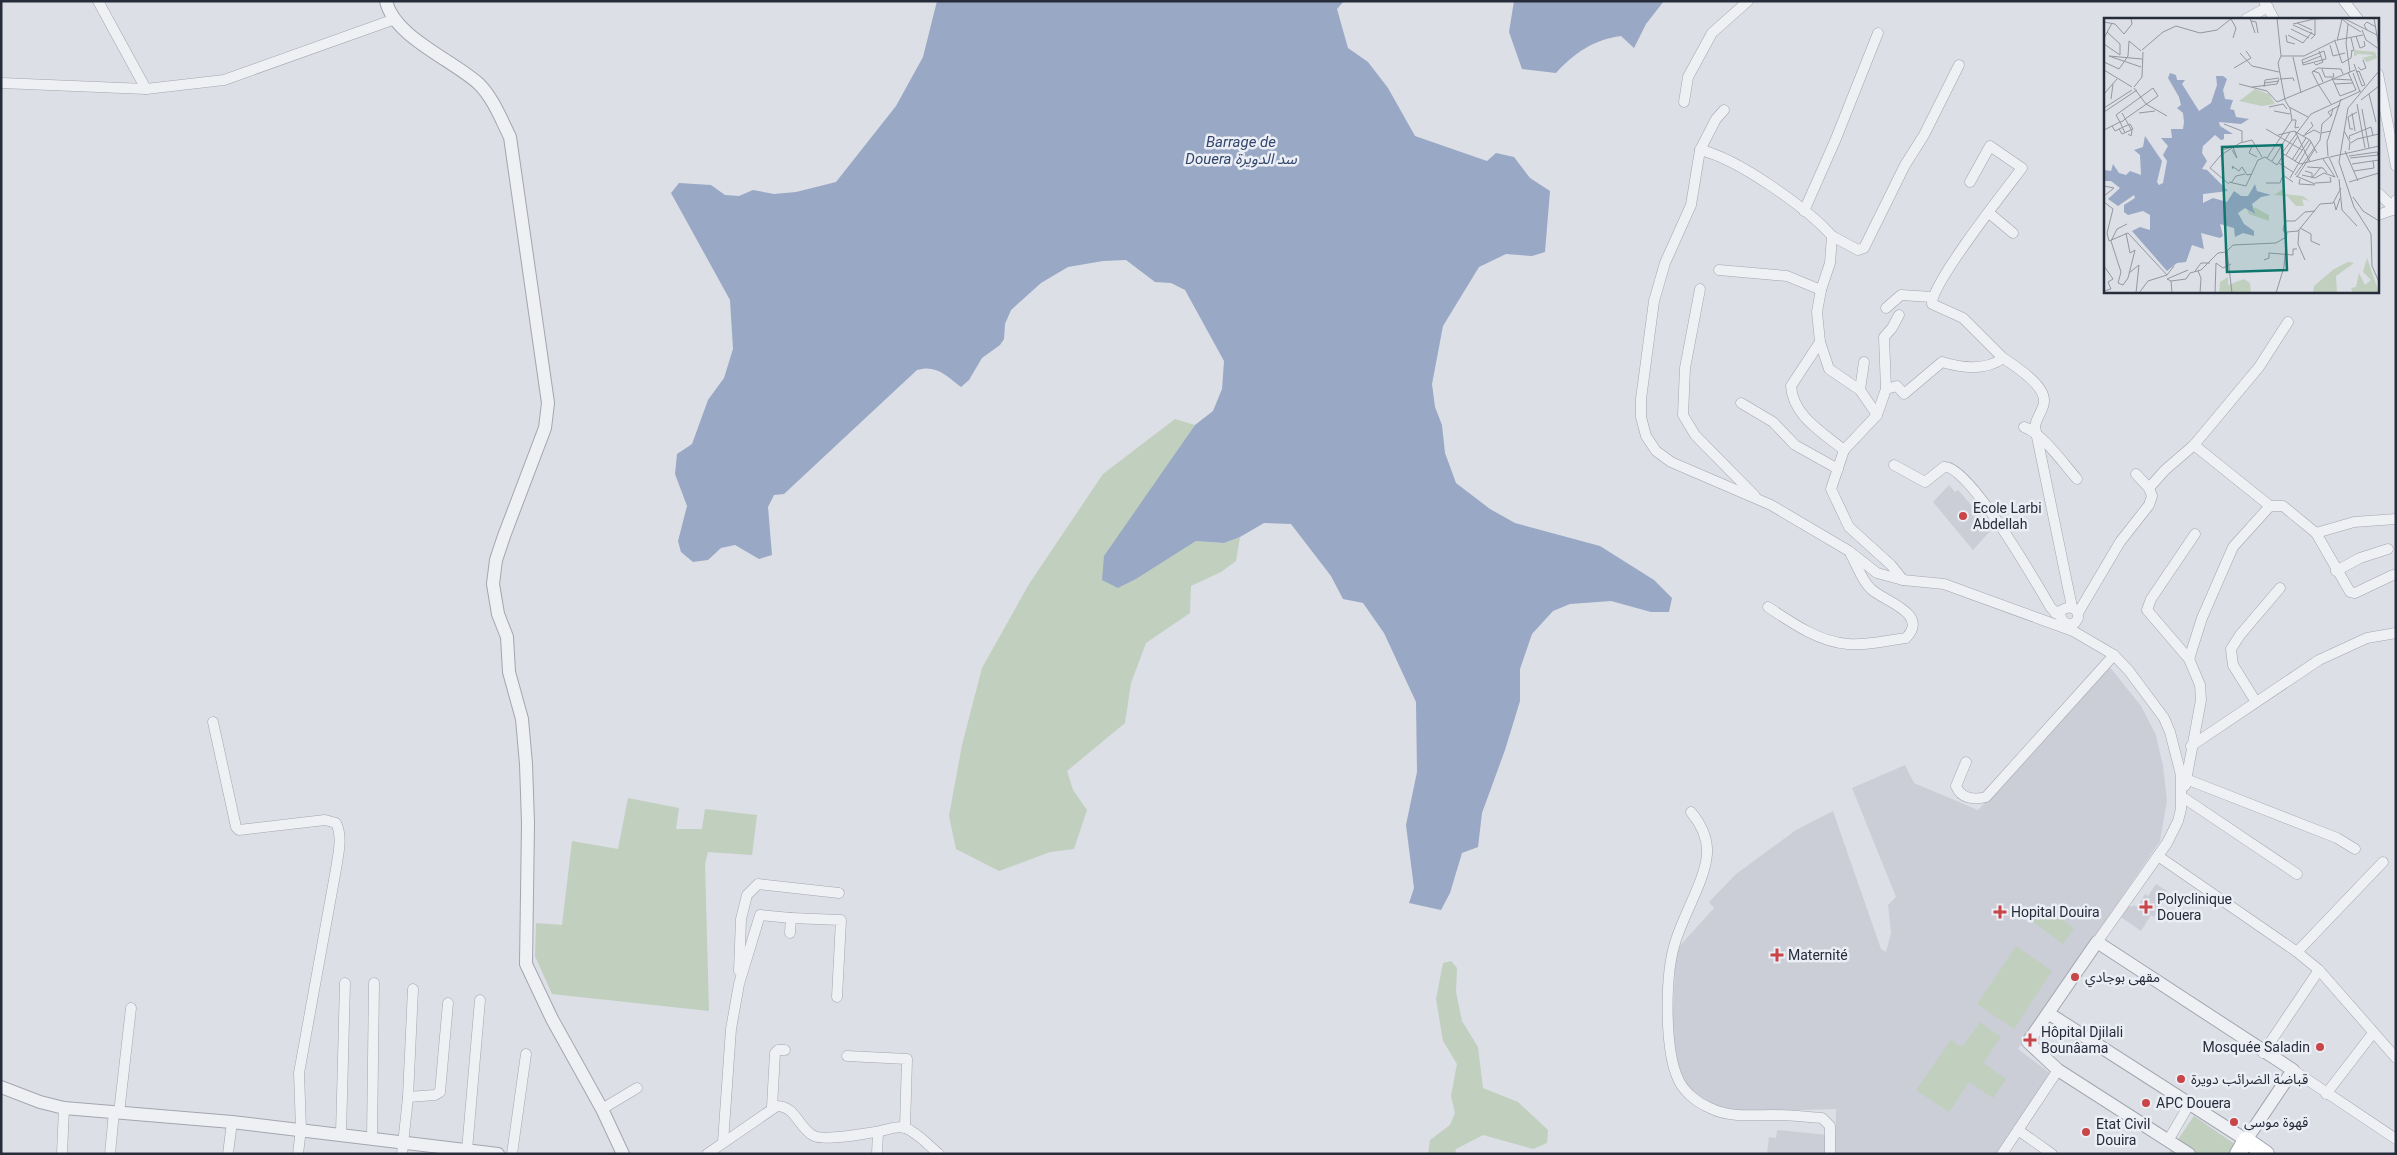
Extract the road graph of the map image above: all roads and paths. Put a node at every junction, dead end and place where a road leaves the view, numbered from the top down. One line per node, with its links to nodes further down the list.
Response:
1 (98, 1): 14 (street)
2 (386, 1): 9 (street)
3 (1748, 1): 15 (street)
4 (2344, 1): 8 (street)
5 (2266, 4): 6 (street); 7 (street)
6 (2247, 18)
7 (2273, 18)
8 (2357, 18)
9 (395, 19): 14 (street); 108 (street)
10 (1878, 33): 22 (street)
11 (1959, 65): 26 (street)
12 (1, 83): 14 (street)
13 (2380, 84): 18 (street)
14 (146, 89)
15 (1684, 102)
16 (1724, 110): 17 (street)
17 (1700, 150): 22 (street); 50 (street)
18 (2396, 166)
19 (1970, 182): 23 (street)
20 (2380, 195): 21 (street)
21 (2395, 206): 24 (street)
22 (1804, 211): 26 (street)
23 (1989, 213): 25 (street); 30 (street)
24 (2380, 214)
25 (2013, 232)
26 (1832, 236): 29 (street)
27 (1720, 270): 29 (street)
28 (1700, 289): 50 (street)
29 (1821, 290): 34 (street)
30 (1932, 298): 31 (street); 35 (street)
31 (1886, 308)
32 (1899, 315): 37 (street)
33 (2288, 322): 43 (street)
34 (1820, 342): 38 (street); 44 (street)
35 (2003, 358): 37 (street); 42 (street)
36 (1864, 362): 38 (street)
37 (1886, 389): 40 (street)
38 (1860, 390): 40 (street)
39 (1741, 403): 46 (street)
40 (1877, 416): 44 (street)
41 (2024, 427): 42 (street)
42 (2037, 437): 48 (street); 62 (street)
43 (2194, 446): 49 (street); 51 (street)
44 (1844, 450): 46 (street)
45 (1894, 465): 62 (street)
46 (1838, 469): 59 (street)
47 (2136, 474): 49 (street)
48 (2076, 479)
49 (2145, 489): 62 (street)
50 (1758, 499): 56 (street)
51 (2270, 506): 53 (street); 65 (street)
52 (2396, 519): 53 (street)
53 (2316, 533): 57 (street)
54 (2195, 534): 65 (street)
55 (2388, 549): 57 (street)
56 (1848, 551): 59 (street); 61 (street)
57 (2336, 571): 58 (street)
58 (2393, 575)
59 (1903, 580): 62 (street)
60 (2280, 588): 66 (street)
61 (1768, 607)
62 (2066, 618): 64 (street)
63 (2396, 633): 66 (street)
64 (2114, 655): 69 (street); 72 (street)
65 (2189, 660): 68 (street)
66 (2256, 702): 68 (street)
67 (213, 722): 112 (street)
68 (2191, 746): 70 (street)
69 (1966, 762)
70 (2186, 779): 71 (street); 74 (street)
71 (2184, 798): 72 (street); 77 (street)
72 (2181, 809): 75 (street)
73 (1691, 812): 133 (street)
74 (2355, 849)
75 (2158, 856): 81 (street); 82 (street)
76 (2383, 862): 82 (street)
77 (2297, 874)
78 (839, 893): 86 (street)
79 (791, 918): 80 (street); 86 (street); 88 (street)
80 (790, 933)
81 (2097, 942): 92 (street); 95 (street)
82 (2297, 952): 83 (street)
83 (2319, 970): 93 (street); 95 (street)
84 (345, 983): 115 (street)
85 (374, 983): 116 (street)
86 (739, 984): 119 (street)
87 (413, 989): 104 (street)
88 (837, 997)
89 (480, 1000): 122 (street)
90 (448, 1003): 104 (street)
91 (131, 1008): 109 (street)
92 (2048, 1013): 99 (street); 105 (street)
93 (2374, 1032): 98 (street); 103 (street)
94 (785, 1050): 106 (street)
95 (2263, 1052): 100 (street)
96 (526, 1054): 128 (street)
97 (847, 1056): 111 (street)
98 (2396, 1058)
99 (2058, 1070): 113 (street); 117 (street)
100 (2293, 1070): 103 (street); 120 (street)
101 (1, 1087): 107 (street)
102 (637, 1088): 108 (street)
103 (2326, 1094): 118 (street)
104 (408, 1097): 121 (street)
105 (2190, 1103): 117 (street); 120 (street)
106 (772, 1107): 114 (street); 119 (street)
107 (64, 1108): 109 (street); 123 (street)
108 (602, 1109): 129 (street)
109 (116, 1112): 110 (street); 124 (street)
110 (232, 1122): 112 (street); 125 (street)
111 (905, 1128): 114 (street); 132 (street)
112 (301, 1129): 115 (street); 126 (street)
113 (2018, 1130): 134 (street); 135 (street)
114 (878, 1132): 131 (street)
115 (341, 1134): 116 (street)
116 (372, 1138): 121 (street)
117 (2169, 1139): 136 (street)
118 (2396, 1139)
119 (723, 1142): 130 (street)
120 (2242, 1147): 137 (main road)
121 (402, 1148): 122 (street)
122 (467, 1150): 127 (street)
123 (62, 1154)
124 (110, 1154)
125 (228, 1154)
126 (298, 1154)
127 (498, 1154)
128 (512, 1154)
129 (623, 1154)
130 (707, 1154)
131 (877, 1154)
132 (939, 1154)
133 (1830, 1154)
134 (2002, 1154)
135 (2052, 1154)
136 (2189, 1154)
137 (2266, 1154)

